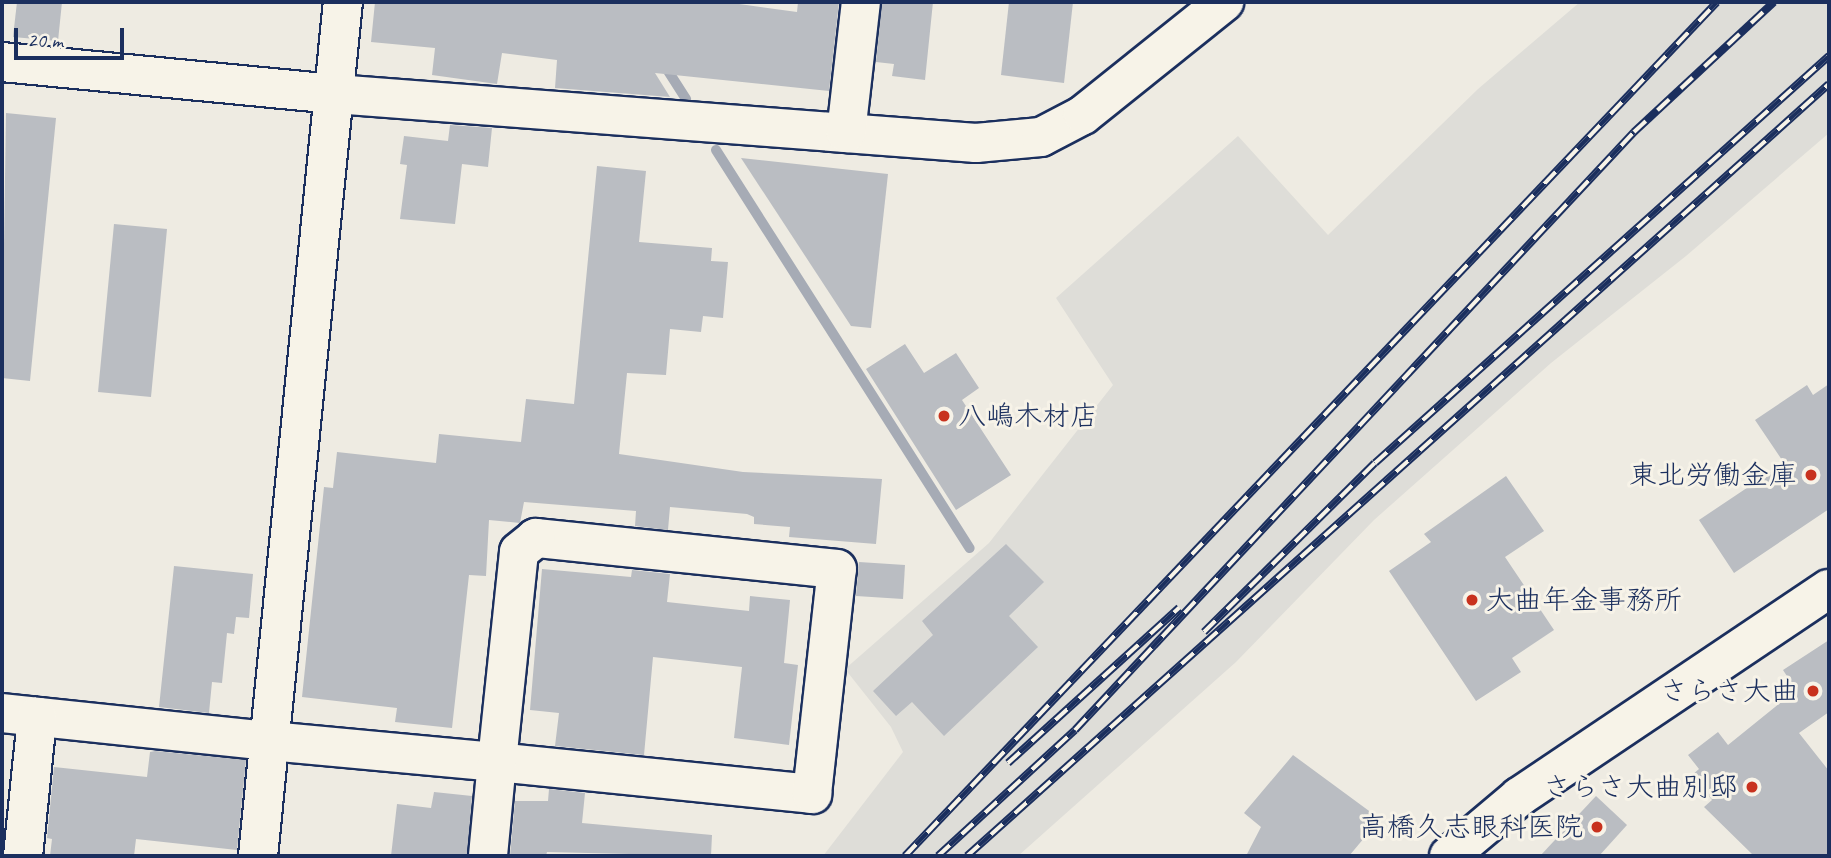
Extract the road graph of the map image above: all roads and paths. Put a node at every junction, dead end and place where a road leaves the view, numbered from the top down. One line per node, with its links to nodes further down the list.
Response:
1 (343, 2): 5 (street)
2 (861, 2): 6 (street)
3 (1211, 8): 6 (street)
4 (2, 62): 5 (street)
5 (335, 94): 6 (street); 9 (street)
6 (846, 133)
7 (1829, 589): 14 (street)
8 (19, 715): 9 (street); 11 (street)
9 (270, 741): 10 (street); 12 (street)
10 (497, 762): 10 (street); 13 (street)
11 (23, 856)
12 (258, 856)
13 (488, 856)
14 (1449, 856)

